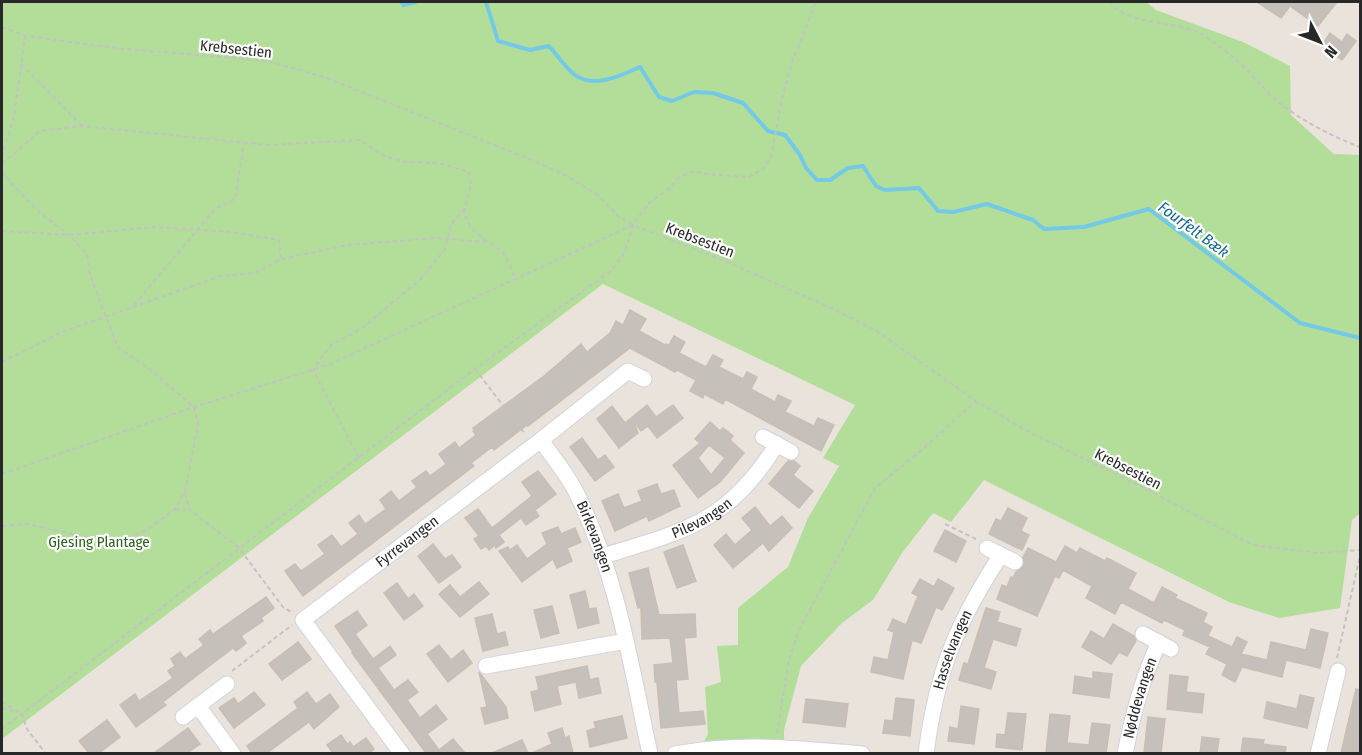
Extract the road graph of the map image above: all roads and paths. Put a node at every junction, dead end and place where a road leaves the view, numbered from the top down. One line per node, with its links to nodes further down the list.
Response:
1 (816, 2): 13 (path)
2 (1109, 2): 8 (path)
3 (2, 27): 4 (path, Krebsestien)
4 (26, 36): 5 (path); 13 (path, Krebsestien)
5 (21, 64): 6 (path); 9 (path)
6 (82, 126): 7 (path); 10 (path)
7 (244, 143): 12 (path); 14 (path)
8 (1360, 147)
9 (2, 157)
10 (2, 164)
11 (2, 171): 16 (path)
12 (465, 208): 17 (path); 18 (path)
13 (633, 225): 20 (path); 24 (path); 27 (path, Krebsestien)
14 (198, 230): 16 (path); 19 (path); 21 (path)
15 (2, 231): 16 (path)
16 (69, 235): 22 (path)
17 (448, 239): 18 (path); 19 (path); 25 (path)
18 (489, 243): 20 (path)
19 (281, 259): 21 (path)
20 (515, 279): 25 (path)
21 (132, 307): 22 (path)
22 (107, 316): 23 (path); 28 (path)
23 (2, 362)
24 (476, 369): 29 (path); 31 (path)
25 (313, 370): 28 (path); 31 (path)
26 (644, 379): 29 (street, Fyrrevangen)
27 (976, 401): 39 (path, Krebsestien); 56 (path)
28 (195, 407): 32 (path); 33 (path)
29 (541, 440): 41 (street, Birkevangen); 44 (street, Fyrrevangen)
30 (791, 452): 41 (street, Pilevangen)
31 (359, 458): 38 (path)
32 (2, 474)
33 (185, 492): 34 (path); 35 (path)
34 (175, 509): 35 (path); 37 (path)
35 (190, 510): 38 (path)
36 (945, 524): 40 (path)
37 (2, 526)
38 (239, 548): 44 (path); 53 (path)
39 (1360, 550)
40 (994, 551): 43 (street); 63 (street, Hasselvangen)
41 (603, 556): 46 (street, Birkevangen)
42 (1360, 556): 48 (path)
43 (1015, 562)
44 (303, 620): 49 (path); 59 (street)
45 (1143, 634): 64 (street, Nøddevangen)
46 (626, 640): 47 (street); 60 (street, Birkevangen)
47 (486, 666)
48 (1338, 671): 65 (street)
49 (227, 684): 51 (street)
50 (2, 702): 53 (path)
51 (198, 706): 54 (street); 58 (street)
52 (2, 708): 53 (path)
53 (22, 714): 55 (path); 57 (path)
54 (183, 717)
55 (2, 729)
56 (775, 746): 61 (street); 62 (street)
57 (46, 753)
58 (233, 753)
59 (402, 753)
60 (650, 753)
61 (675, 753)
62 (862, 753)
63 (926, 753)
64 (1125, 753)
65 (1318, 753)

